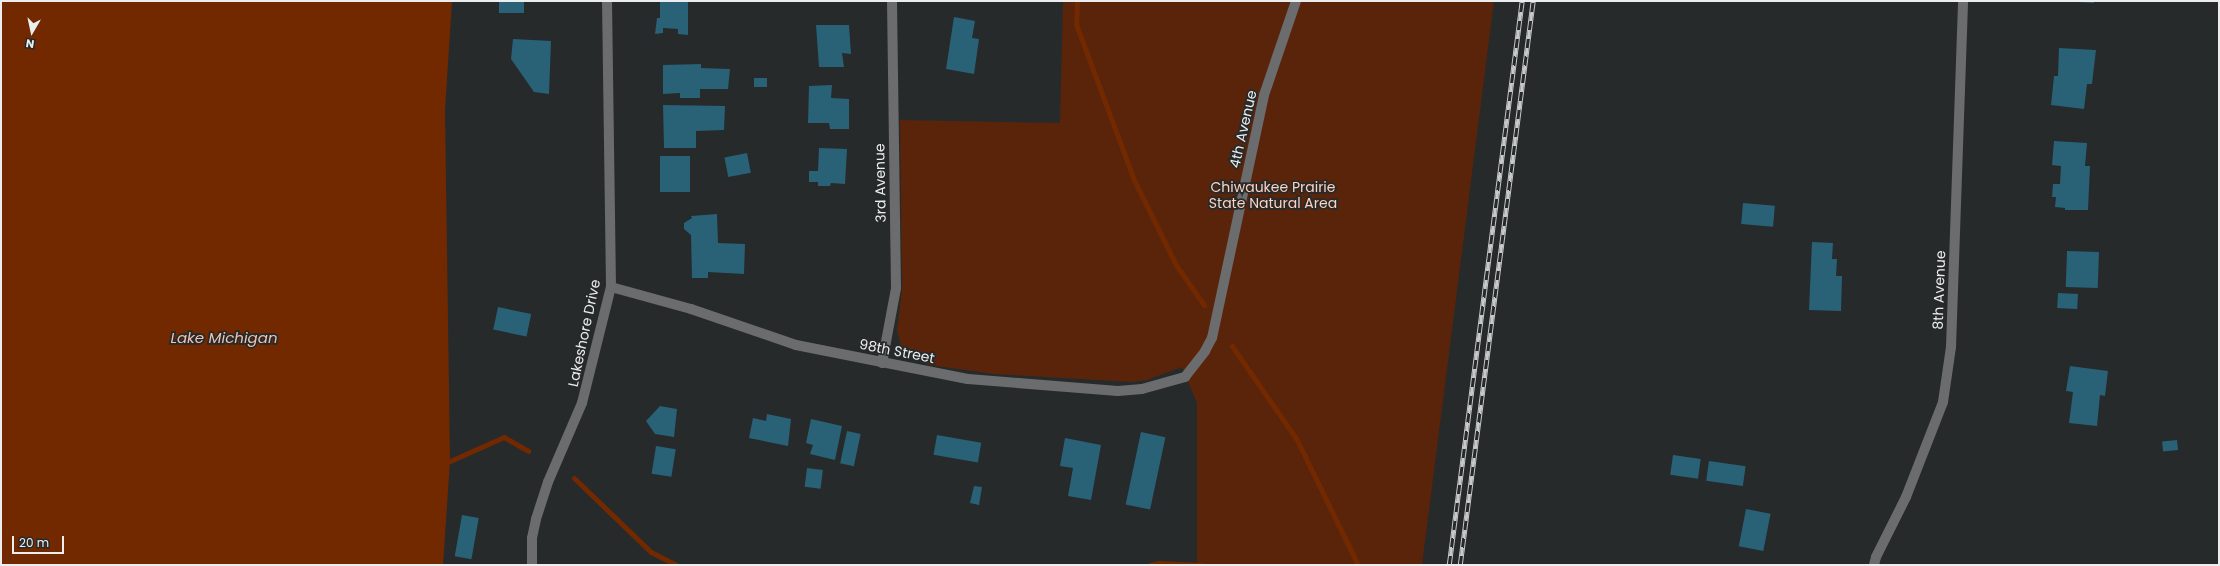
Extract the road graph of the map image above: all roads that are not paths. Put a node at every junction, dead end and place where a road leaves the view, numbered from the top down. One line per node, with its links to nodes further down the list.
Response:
1 (607, 1): 5 (street, Lakeshore Drive)
2 (892, 1): 6 (street, 3rd Avenue)
3 (1296, 1): 7 (street, 4th Avenue)
4 (1963, 1): 9 (street, 8th Avenue)
5 (611, 287): 6 (street, 98th Street); 8 (street, Lakeshore Drive)
6 (882, 363): 7 (street, 98th Street)
7 (1185, 377)
8 (532, 565)
9 (1874, 565)

